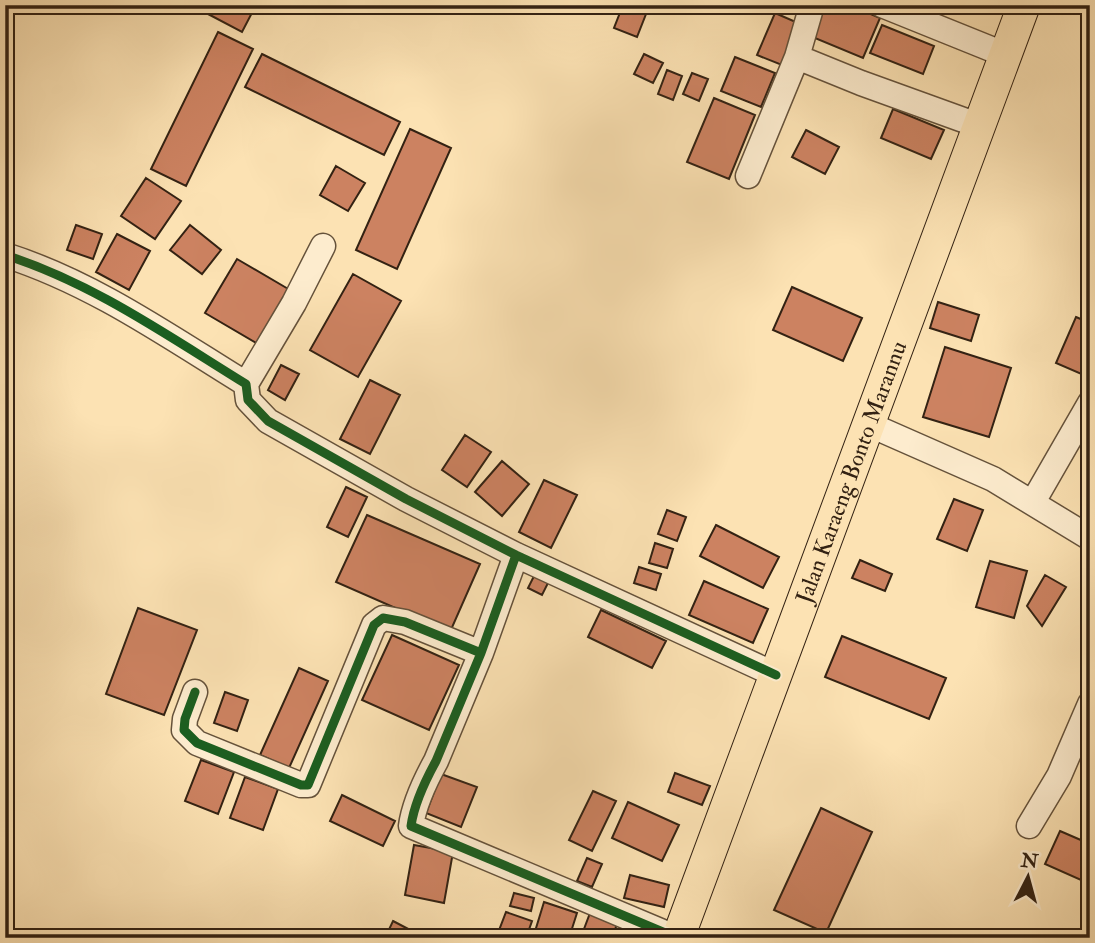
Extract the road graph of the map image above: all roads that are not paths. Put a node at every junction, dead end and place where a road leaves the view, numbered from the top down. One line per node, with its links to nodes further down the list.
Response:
1 (812, 5): 5 (street)
2 (882, 5): 4 (street)
3 (1024, 5): 4 (main road, Jalan Karaeng Bonto Marannu)
4 (1006, 55): 6 (main road, Jalan Karaeng Bonto Marannu)
5 (797, 57): 6 (street); 7 (street)
6 (980, 126): 12 (main road, Jalan Karaeng Bonto Marannu)
7 (748, 176)
8 (323, 246): 10 (street)
9 (5, 255): 10 (street)
10 (246, 384): 15 (street)
11 (1090, 403): 13 (street)
12 (868, 424): 13 (street); 17 (main road, Jalan Karaeng Bonto Marannu)
13 (1033, 502): 14 (street)
14 (1090, 538)
15 (516, 555): 16 (street); 17 (street)
16 (481, 653): 18 (street); 21 (street)
17 (776, 676): 21 (main road, Jalan Karaeng Bonto Marannu)
18 (195, 692)
19 (1090, 704): 20 (street)
20 (1029, 826)
21 (678, 938)

